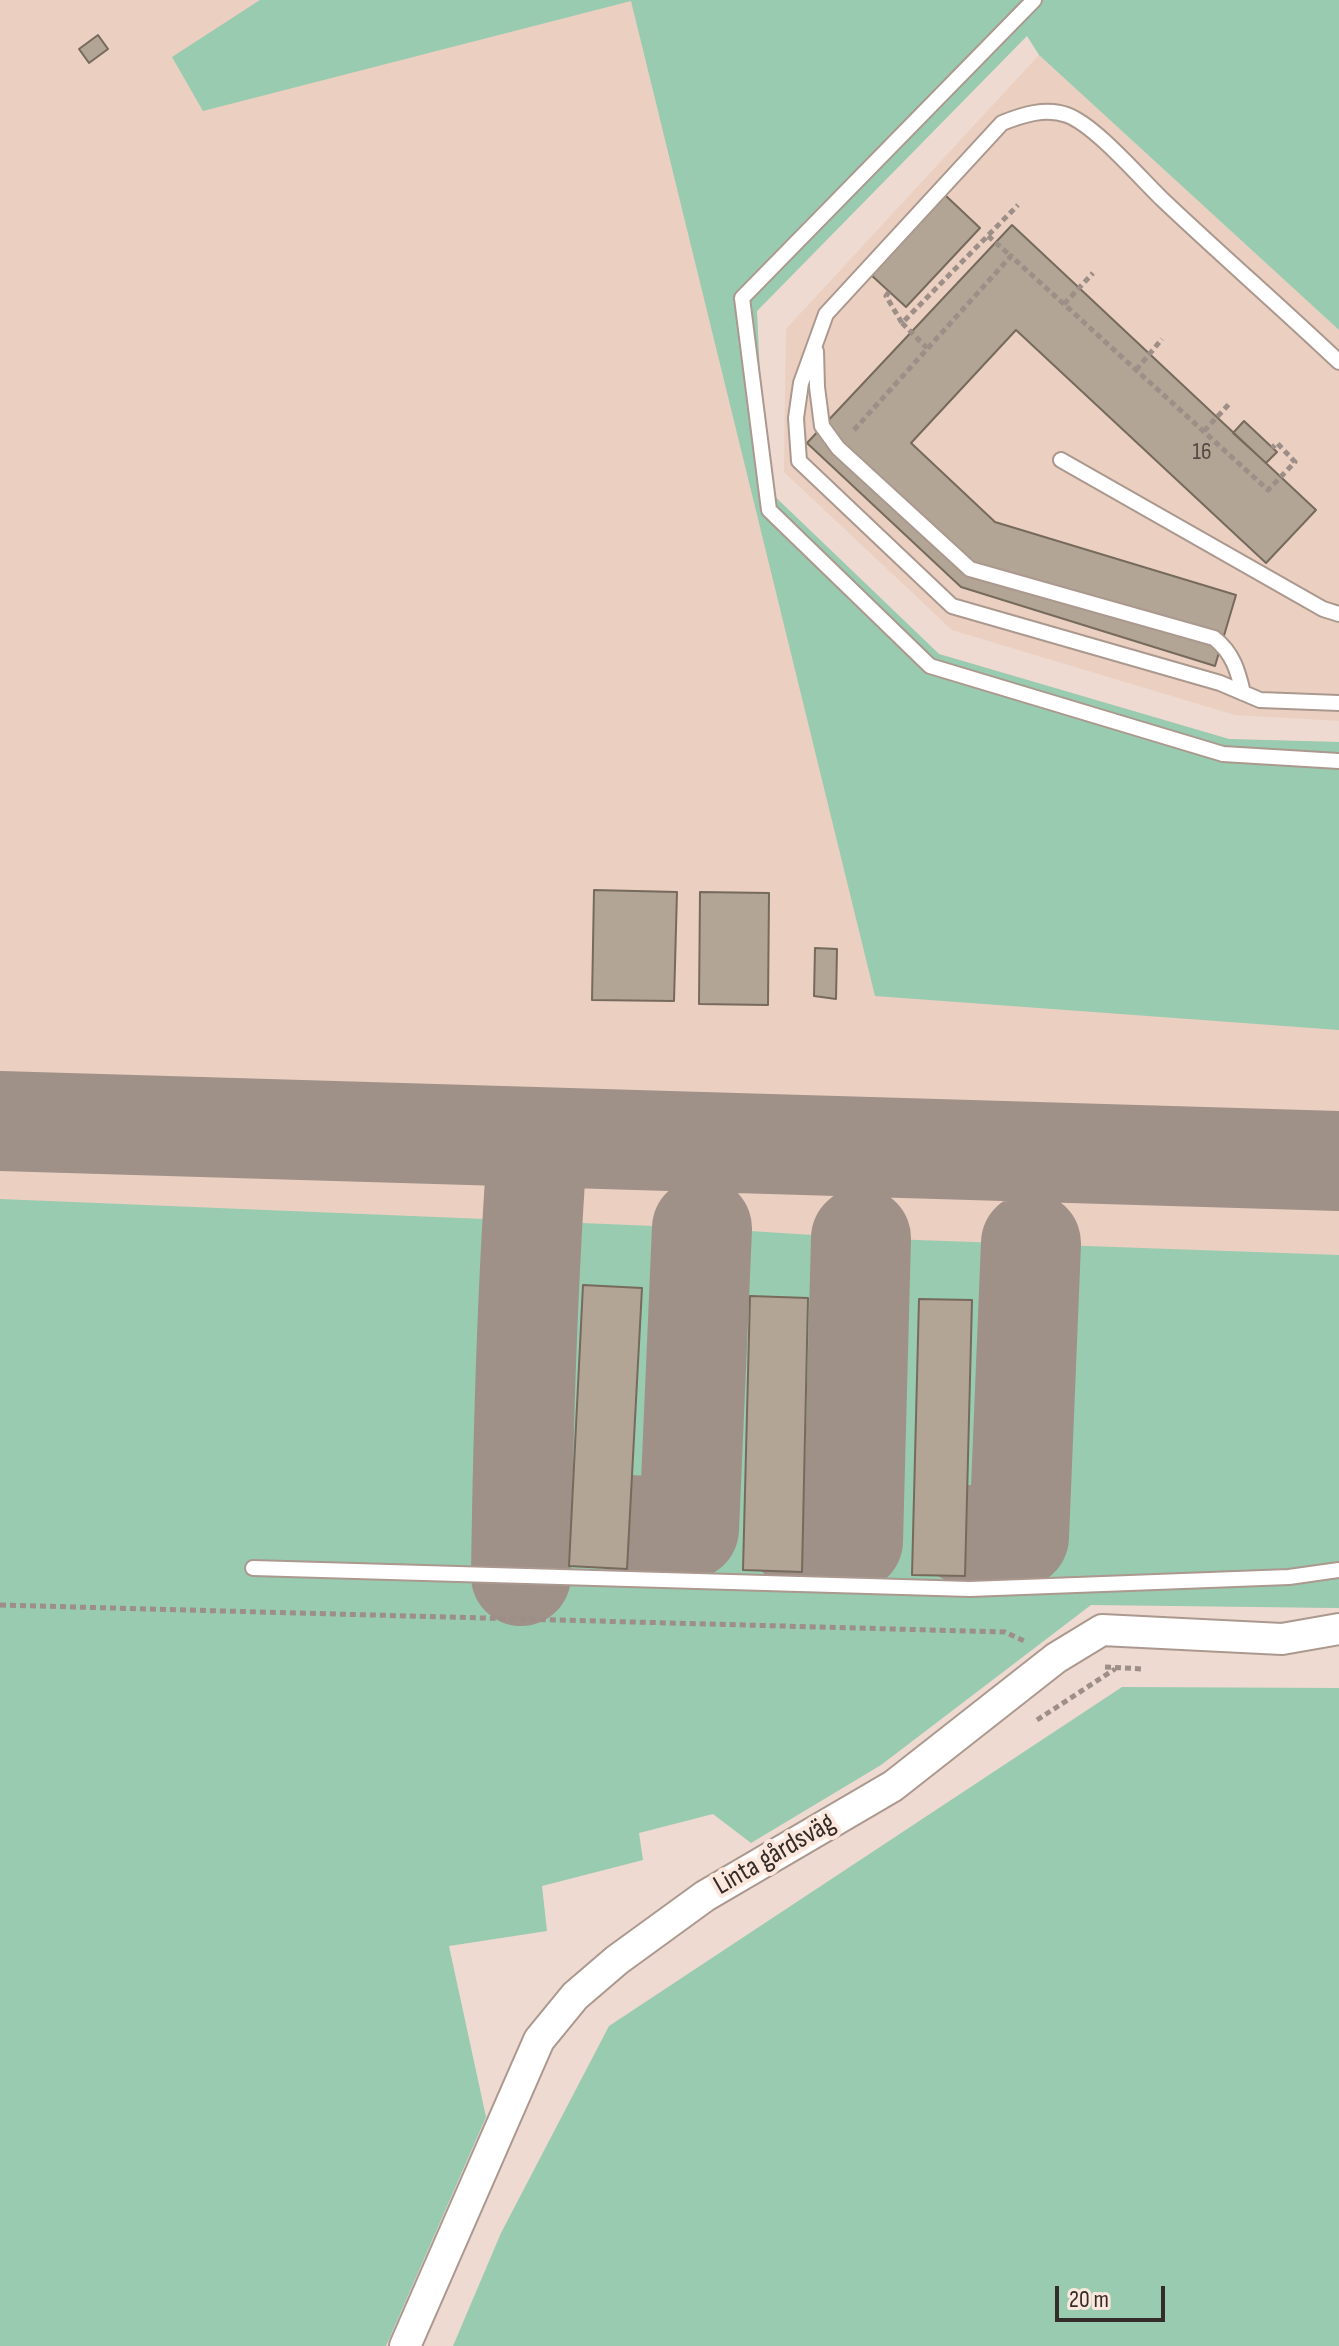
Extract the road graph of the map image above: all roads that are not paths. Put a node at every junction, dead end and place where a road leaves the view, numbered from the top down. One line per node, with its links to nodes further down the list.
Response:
1 (1034, 0): 8 (lane)
2 (815, 342): 3 (lane); 6 (lane); 6 (lane)
3 (1339, 362)
4 (1061, 460): 5 (lane)
5 (1339, 614)
6 (1243, 693): 7 (lane)
7 (1339, 703)
8 (1339, 761)
9 (253, 1568): 10 (lane)
10 (1339, 1570)
11 (1339, 1629): 12 (street, Linta gårdsväg)
12 (405, 2346)

